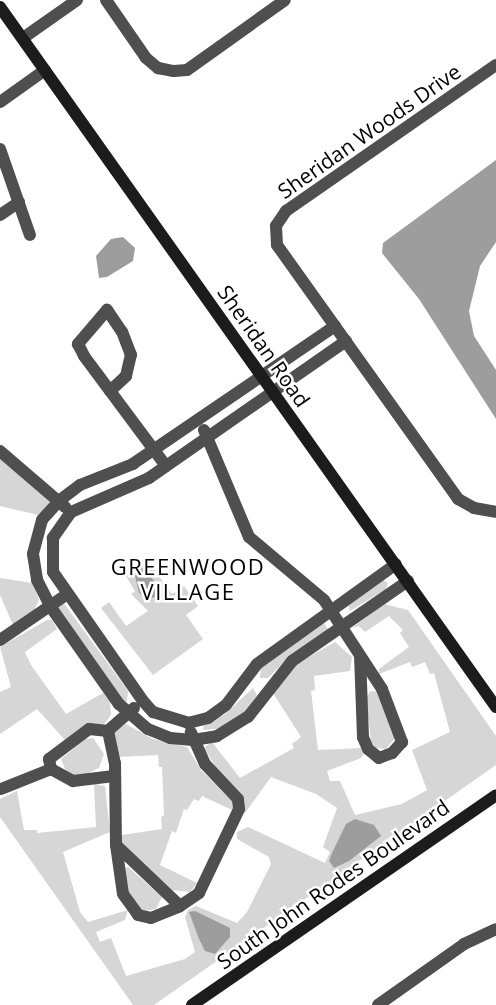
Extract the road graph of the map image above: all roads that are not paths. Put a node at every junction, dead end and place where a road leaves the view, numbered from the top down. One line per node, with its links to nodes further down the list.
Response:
1 (77, 0): 5 (street)
2 (106, 0): 3 (street)
3 (285, 0)
4 (0, 7): 5 (street, Sheridan Road)
5 (23, 38): 7 (street, Sheridan Road)
6 (496, 64): 13 (street, Sheridan Woods Drive)
7 (45, 70): 8 (street); 15 (street, Sheridan Road)
8 (0, 102)
9 (0, 149): 10 (street)
10 (19, 202): 11 (street); 12 (street)
11 (0, 214)
12 (30, 235)
13 (335, 326): 14 (street, Sheridan Woods Drive); 15 (street)
14 (346, 341): 17 (street); 25 (street, Sheridan Woods Drive)
15 (261, 376): 17 (street, Sheridan Road); 18 (street)
16 (110, 391): 16 (street); 21 (street)
17 (274, 393): 19 (street); 26 (street, Sheridan Road)
18 (198, 420): 19 (street); 21 (street)
19 (208, 436): 22 (street); 30 (street)
20 (0, 451): 23 (street)
21 (154, 451): 22 (street); 23 (street)
22 (166, 466): 24 (street)
23 (59, 501): 24 (street); 29 (street)
24 (71, 512): 28 (street)
25 (496, 512)
26 (396, 564): 27 (street, Sheridan Road); 30 (street)
27 (408, 580): 31 (street); 37 (street, Sheridan Road)
28 (66, 595): 29 (street); 36 (street)
29 (50, 606): 32 (street); 38 (street)
30 (332, 610): 31 (street); 34 (street)
31 (341, 628): 33 (street); 35 (street)
32 (0, 640)
33 (360, 656): 33 (street)
34 (249, 677): 35 (street); 39 (street)
35 (268, 689): 41 (street)
36 (142, 701): 38 (street); 39 (street)
37 (496, 707)
38 (128, 713): 40 (street); 41 (street)
39 (188, 723): 41 (street)
40 (108, 731): 42 (street); 43 (street)
41 (193, 740): 47 (street)
42 (51, 769): 43 (street); 44 (street)
43 (112, 776): 46 (street)
44 (1, 789)
45 (496, 795): 49 (street, South John Rodes Boulevard)
46 (116, 845): 47 (street); 47 (street)
47 (180, 906)
48 (496, 929): 50 (street)
49 (192, 1005)
50 (378, 1005)

